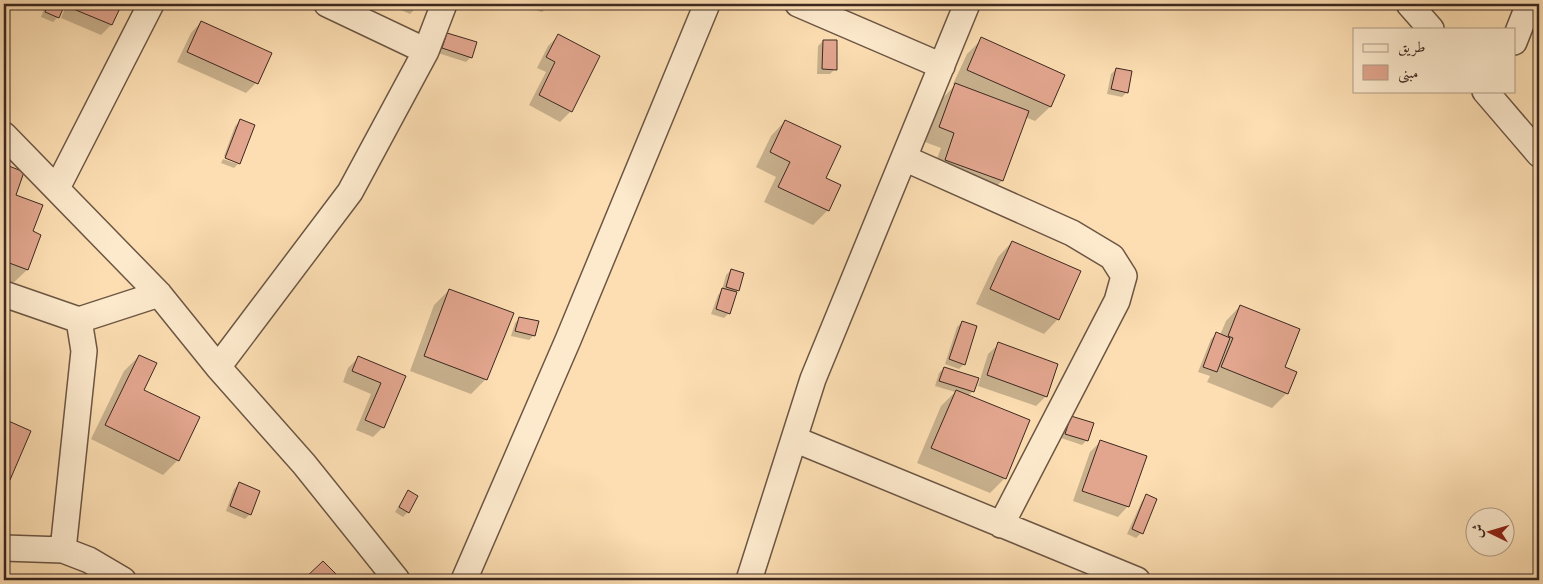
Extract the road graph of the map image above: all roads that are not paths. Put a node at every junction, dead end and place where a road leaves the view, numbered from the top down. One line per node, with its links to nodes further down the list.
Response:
1 (151, 4): 17 (street)
2 (328, 4): 11 (street)
3 (444, 4): 11 (street)
4 (706, 4): 28 (street)
5 (798, 4): 12 (street)
6 (967, 4): 12 (street)
7 (1409, 4): 9 (street)
8 (1529, 4): 10 (street)
9 (1430, 28)
10 (1516, 37)
11 (426, 51): 21 (street)
12 (942, 66): 16 (street)
13 (1490, 94): 15 (street)
14 (4, 135): 17 (street)
15 (1539, 154)
16 (904, 158): 22 (street); 23 (street)
17 (57, 188): 19 (street)
18 (4, 294): 20 (street)
19 (160, 294): 20 (street); 21 (street)
20 (79, 320): 25 (street)
21 (218, 367): 27 (street)
22 (794, 440): 23 (street); 29 (street)
23 (1001, 525): 30 (street)
24 (4, 548): 25 (street)
25 (63, 550): 26 (street)
26 (123, 580)
27 (397, 580)
28 (464, 580)
29 (749, 580)
30 (1137, 580)

